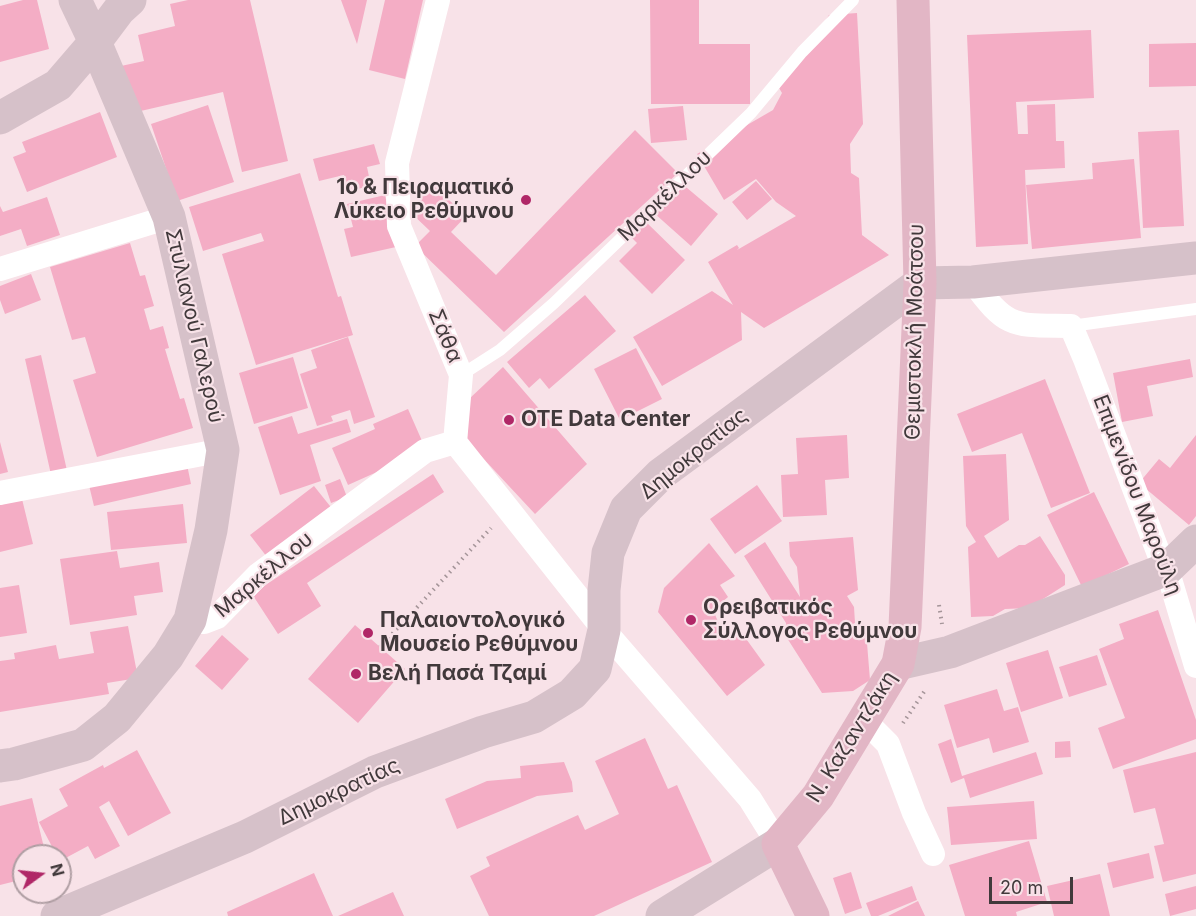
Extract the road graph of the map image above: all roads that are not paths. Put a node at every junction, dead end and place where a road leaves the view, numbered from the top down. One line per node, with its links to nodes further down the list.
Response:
1 (75, 0): 6 (street, Στυλιανού Γαλερού)
2 (130, 0): 6 (street)
3 (438, 0): 15 (street, Σάθα)
4 (853, 0): 15 (lane, Μαρκέλλου)
5 (913, 0): 12 (main road, Θεμιστοκλή Μοάτσου)
6 (95, 42): 7 (street); 8 (street, Στυλιανού Γαλερού)
7 (0, 118)
8 (169, 217): 10 (street); 17 (street, Στυλιανού Γαλερού)
9 (1196, 258): 11 (street)
10 (0, 269)
11 (973, 282): 12 (street); 14 (street)
12 (920, 284): 22 (street, Δημοκρατίας); 23 (main road, Θεμιστοκλή Μοάτσου)
13 (1196, 309): 14 (lane)
14 (1071, 326): 20 (street, Επιμενίδου Μαρούλη)
15 (461, 375): 16 (street, Σάθα)
16 (455, 442): 21 (street, Μαρκέλλου); 22 (street)
17 (223, 450): 18 (street); 21 (street, Στυλιανού Γαλερού)
18 (0, 493)
19 (1196, 541): 20 (street, Ν. Καζαντζάκη)
20 (1167, 569): 23 (street, Ν. Καζαντζάκη); 24 (street, Επιμενίδου Μαρούλη)
21 (190, 620): 26 (street, Μαρκέλλου)
22 (604, 630): 27 (street); 29 (street, Δημοκρατίας)
23 (898, 664): 25 (main road, Ν. Καζαντζάκη)
24 (1196, 666)
25 (864, 720): 27 (main road, Ν. Καζαντζάκη); 28 (street)
26 (0, 766)
27 (778, 844): 30 (street, Ν. Καζαντζάκη); 31 (main road)
28 (933, 854)
29 (57, 916)
30 (662, 916)
31 (813, 916)

